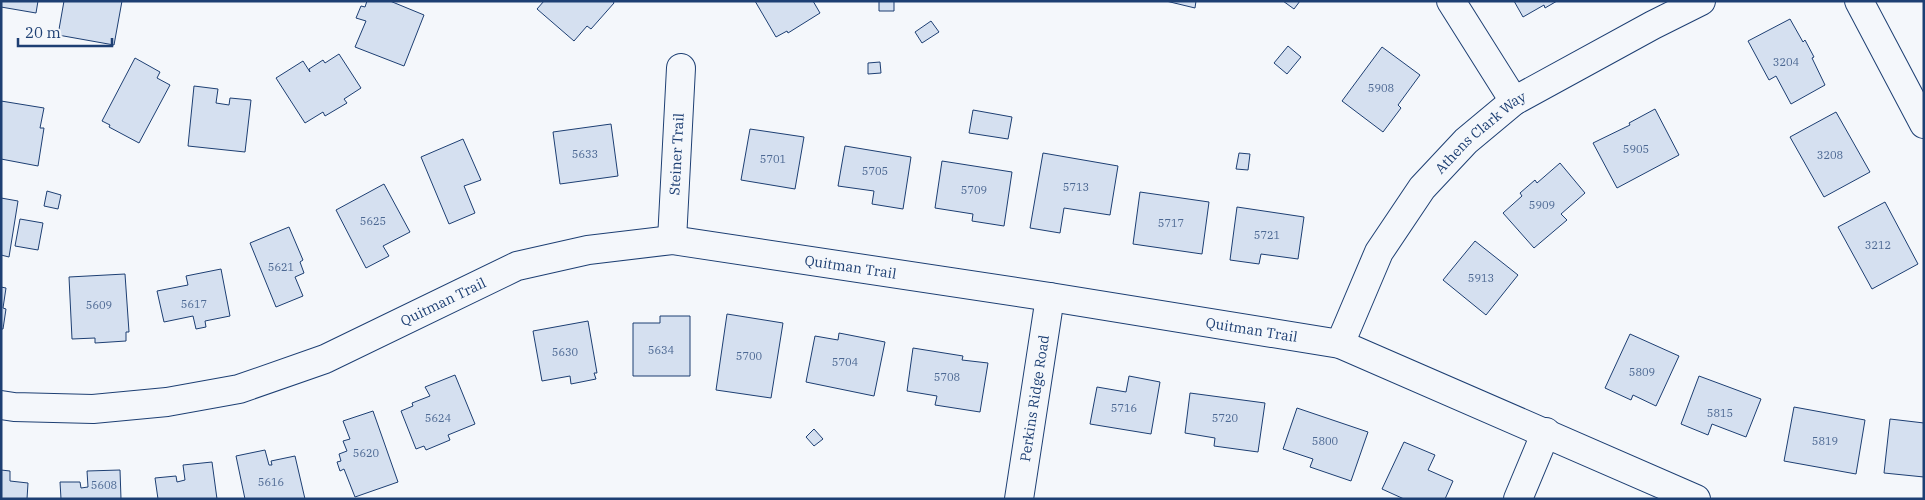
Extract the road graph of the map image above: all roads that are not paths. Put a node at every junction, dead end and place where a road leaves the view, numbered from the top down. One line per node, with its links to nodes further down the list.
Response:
1 (1452, 1): 5 (street)
2 (1701, 1): 5 (street, Athens Clark Way)
3 (1859, 1): 6 (street)
4 (681, 68): 7 (street, Steiner Trail)
5 (1514, 101): 9 (street, Athens Clark Way)
6 (1924, 124)
7 (672, 240): 8 (street, Quitman Trail); 10 (street, Quitman Trail)
8 (1050, 297): 9 (street, Quitman Trail); 12 (street, Perkins Ridge Road)
9 (1340, 344): 11 (street, Quitman Trail)
10 (1, 405)
11 (1546, 432): 13 (street); 14 (street, Quitman Trail)
12 (1019, 499)
13 (1518, 499)
14 (1696, 499)

